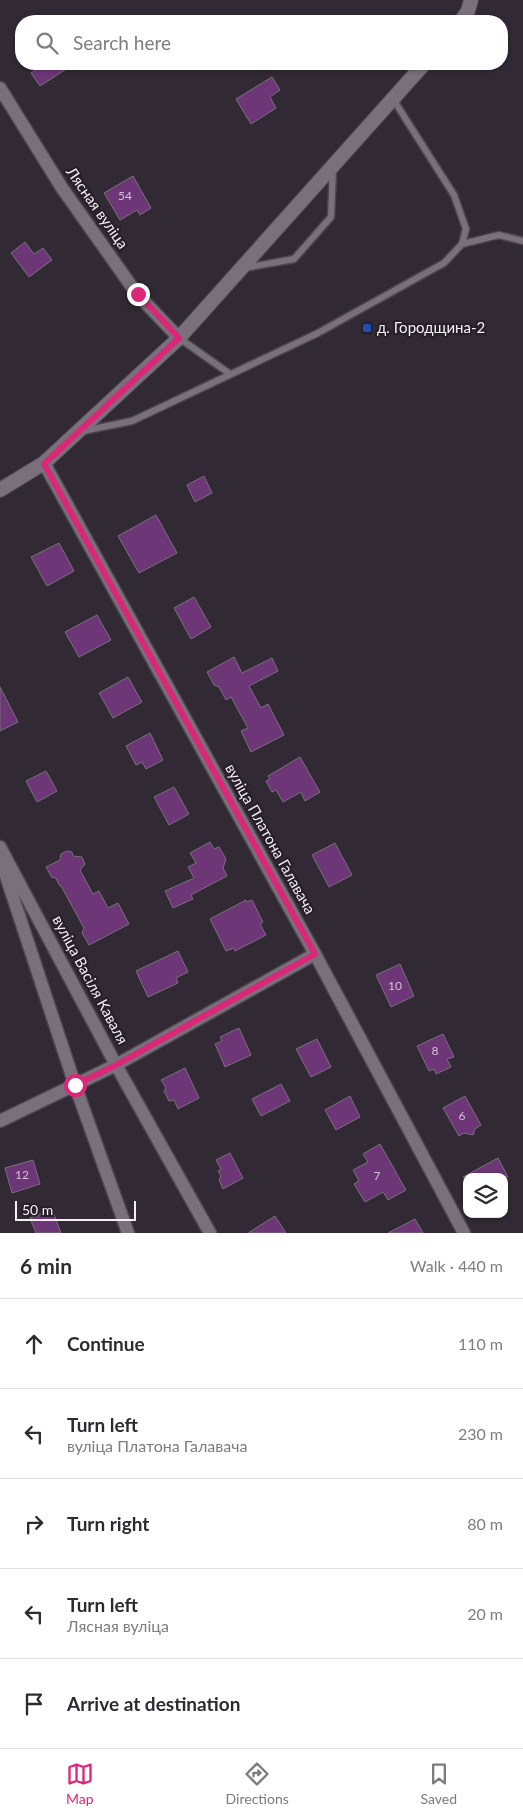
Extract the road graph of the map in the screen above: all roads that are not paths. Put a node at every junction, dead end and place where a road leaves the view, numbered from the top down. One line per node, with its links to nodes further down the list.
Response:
1 (419, 70): 3 (street)
2 (0, 88): 8 (street, Лясная вуліца)
3 (393, 99): 4 (street); 6 (lane)
4 (333, 166): 7 (street); 7 (lane)
5 (523, 241): 6 (lane)
6 (462, 244): 9 (lane)
7 (240, 269): 8 (street)
8 (179, 338): 9 (lane); 10 (street)
9 (230, 374): 10 (lane)
10 (77, 433): 11 (street)
11 (44, 464): 12 (street); 15 (street, вуліца Платона Галавача)
12 (0, 490)
13 (0, 847): 16 (street, вуліца Васіля Каваля)
14 (0, 857): 17 (street)
15 (315, 954): 16 (street); 21 (street, вуліца Платона Галавача)
16 (116, 1065): 17 (street); 20 (street, вуліца Васіля Каваля)
17 (75, 1085): 18 (street); 19 (street)
18 (0, 1121)
19 (128, 1233)
20 (210, 1233)
21 (464, 1233)

